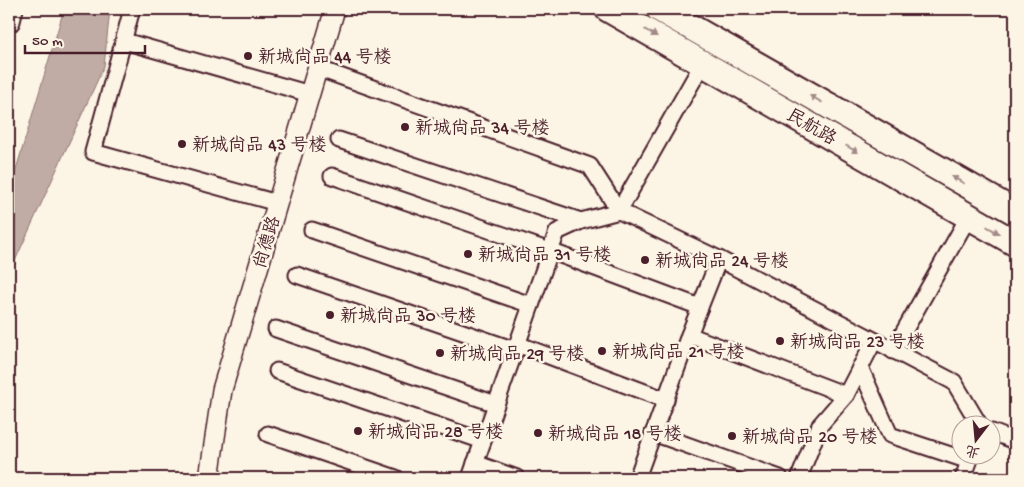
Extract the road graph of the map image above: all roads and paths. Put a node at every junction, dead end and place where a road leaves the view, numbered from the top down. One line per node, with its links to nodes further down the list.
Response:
1 (12, 9): 6 (main road)
2 (132, 9): 7 (street)
3 (335, 9): 9 (street, 尚德路)
4 (608, 9): 8 (highway, 民航路, one-way to 8)
5 (659, 9): 15 (highway, 民航路, one-way to 5)
6 (9, 21)
7 (124, 41): 10 (street); 13 (street)
8 (703, 63): 14 (street); 16 (highway, 民航路, one-way to 16)
9 (317, 68): 10 (street, 尚德路); 14 (street)
10 (310, 94): 13 (street, 尚德路)
11 (339, 140): 17 (street)
12 (332, 176): 20 (street)
13 (277, 203): 44 (street, 尚德路)
14 (619, 211): 17 (street); 21 (street)
15 (1015, 212)
16 (969, 216): 19 (highway, 民航路, one-way to 19); 29 (street)
17 (581, 221): 20 (street)
18 (312, 230): 23 (street)
19 (1015, 243)
20 (550, 251): 23 (street); 24 (street)
21 (719, 259): 24 (street); 27 (street)
22 (297, 275): 28 (street)
23 (531, 305): 28 (street)
24 (700, 307): 26 (street)
25 (276, 329): 34 (street)
26 (689, 335): 32 (street); 33 (street)
27 (874, 341): 29 (street); 30 (street)
28 (516, 347): 33 (street); 34 (street)
29 (893, 351): 35 (street)
30 (860, 367): 32 (street); 41 (street)
31 (277, 371): 39 (street)
32 (846, 394): 50 (street)
33 (666, 400): 36 (street)
34 (496, 404): 39 (street)
35 (973, 414)
36 (653, 433): 48 (street); 49 (street)
37 (268, 434): 45 (street)
38 (1002, 436): 40 (street)
39 (483, 441): 42 (street)
40 (1015, 441)
41 (952, 453)
42 (475, 463): 46 (street); 47 (street)
43 (968, 464): 51 (street)
44 (209, 478)
45 (396, 478)
46 (470, 478)
47 (517, 478)
48 (637, 478)
49 (780, 478)
50 (799, 478)
51 (963, 478)

